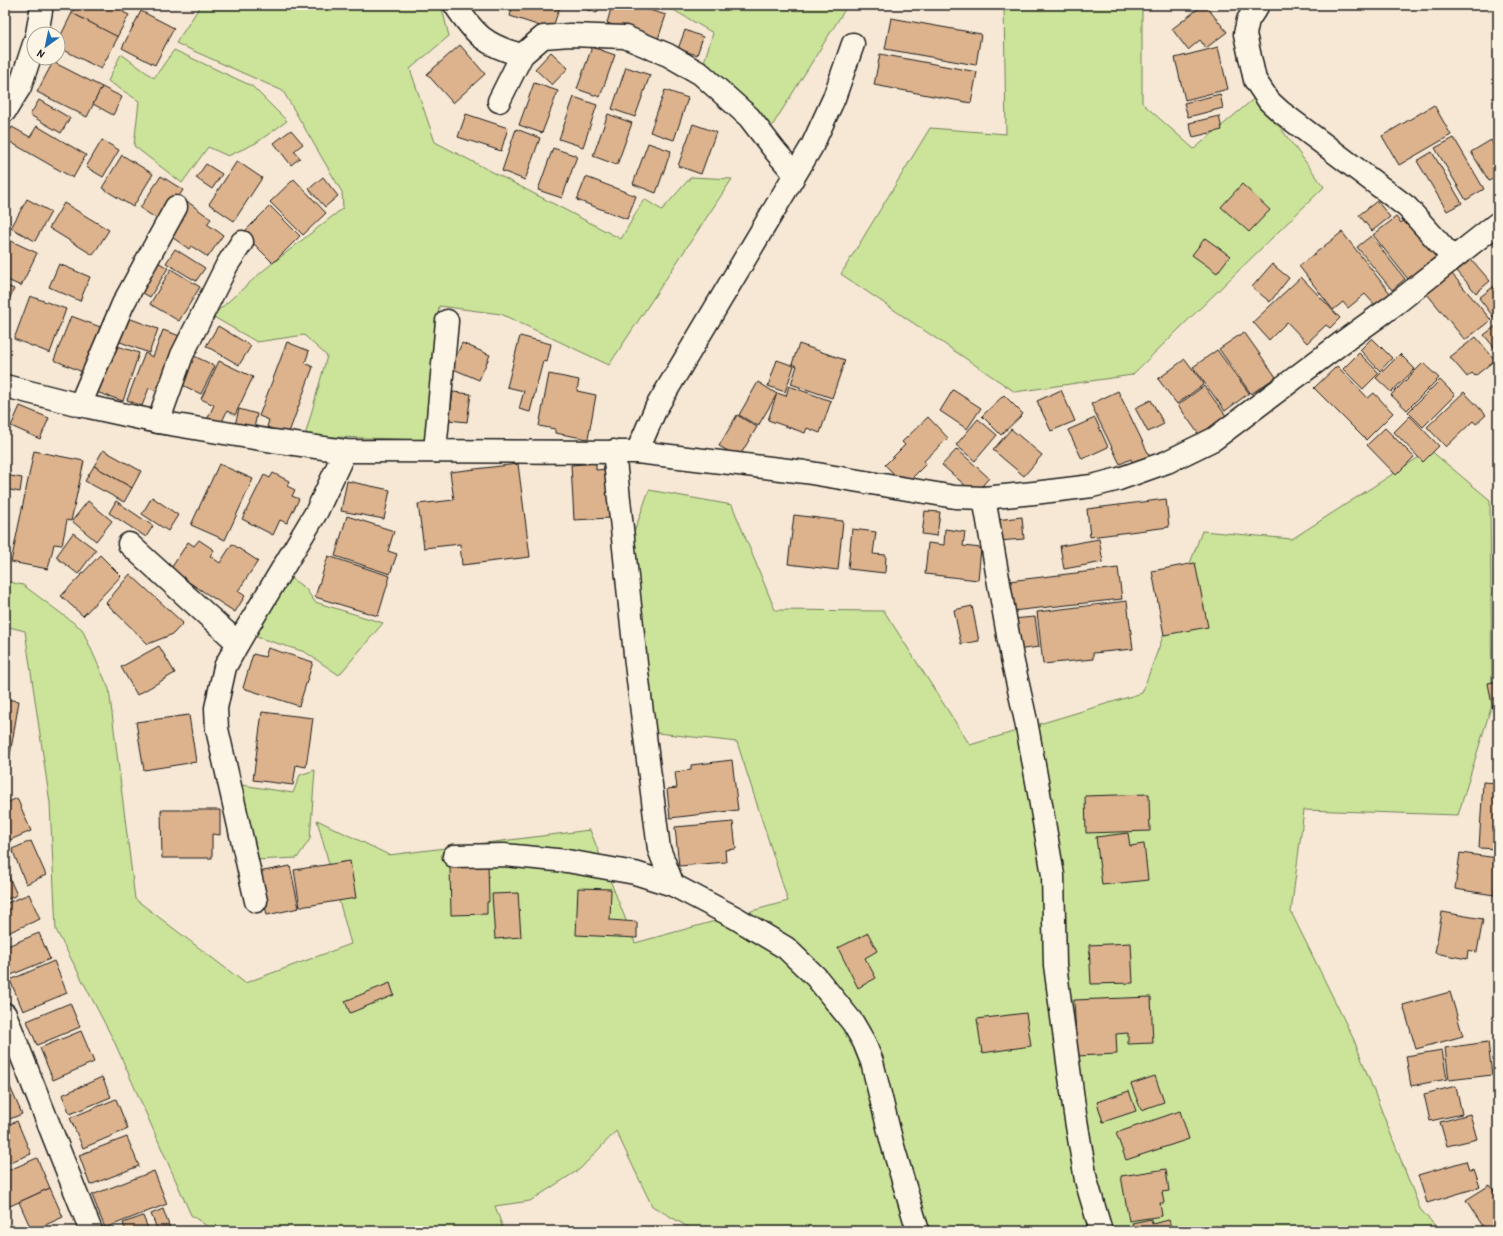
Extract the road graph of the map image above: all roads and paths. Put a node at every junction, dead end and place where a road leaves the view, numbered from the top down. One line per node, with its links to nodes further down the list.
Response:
1 (42, 5): 4 (street)
2 (455, 5): 6 (street)
3 (1258, 5): 14 (street)
4 (38, 26)
5 (853, 44): 10 (street)
6 (522, 55): 8 (street); 10 (street)
7 (27, 66): 9 (street)
8 (499, 101)
9 (5, 111)
10 (795, 174): 22 (street)
11 (176, 207): 17 (street)
12 (1498, 223): 14 (street)
13 (242, 242): 18 (street)
14 (1453, 258): 23 (street)
15 (447, 321): 20 (street)
16 (5, 386): 17 (street)
17 (80, 405): 18 (street)
18 (158, 422): 19 (street)
19 (346, 451): 20 (street); 25 (street)
20 (435, 451): 21 (street)
21 (614, 451): 22 (street); 27 (street)
22 (637, 452): 23 (street)
23 (984, 498): 32 (street)
24 (129, 544): 25 (street)
25 (238, 644): 28 (street)
26 (454, 856): 27 (street)
27 (673, 885): 31 (street)
28 (256, 901)
29 (5, 1014): 30 (street)
30 (91, 1231)
31 (918, 1231)
32 (1101, 1231)

